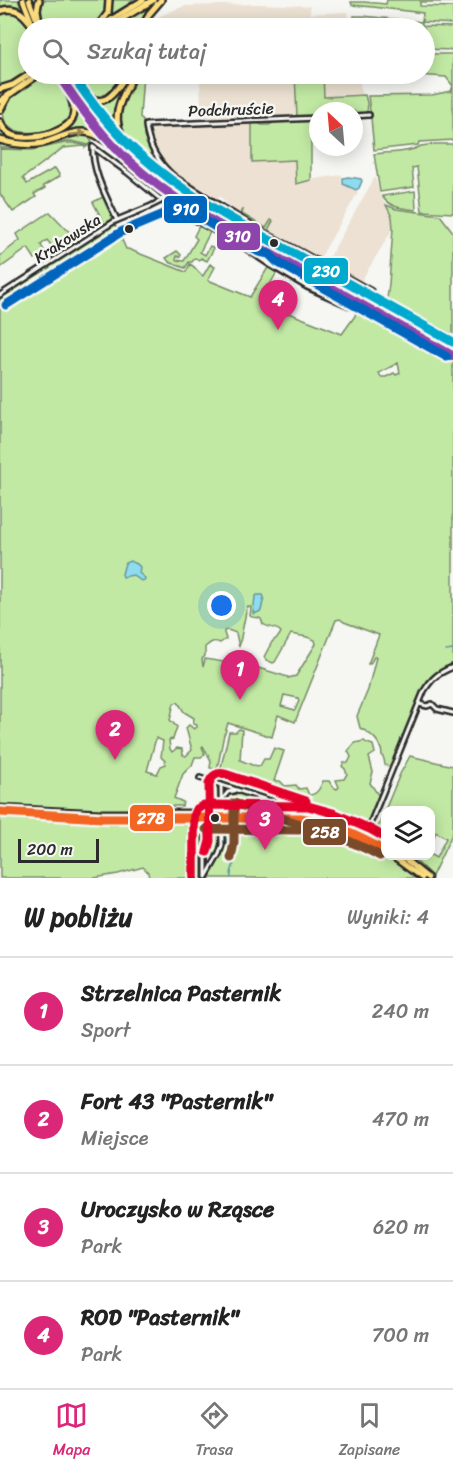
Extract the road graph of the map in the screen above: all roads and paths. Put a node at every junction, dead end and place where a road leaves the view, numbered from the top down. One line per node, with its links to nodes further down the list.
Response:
1 (23, 0): 10 (main road)
2 (29, 0): 11 (main road)
3 (39, 0): 12 (highway)
4 (109, 0): 13 (highway)
5 (143, 0): 14 (highway)
6 (153, 0): 15 (highway)
7 (161, 0): 16 (highway)
8 (0, 11): 9 (highway)
9 (27, 18)
10 (32, 18)
11 (34, 18)
12 (37, 18)
13 (105, 18)
14 (113, 18)
15 (123, 18)
16 (147, 18)
17 (18, 81): 26 (highway)
18 (18, 82): 27 (highway)
19 (23, 84): 24 (highway)
20 (67, 84): 25 (main road)
21 (69, 84): 25 (main road)
22 (120, 84): 25 (highway)
23 (129, 84): 36 (highway)
24 (20, 86): 28 (highway); 29 (highway)
25 (70, 87): 33 (highway); 35 (main road); 36 (main road)
26 (0, 89)
27 (0, 95)
28 (0, 101)
29 (0, 110)
30 (363, 115): 31 (street)
31 (369, 115)
32 (309, 118): 42 (street, Podchruście)
33 (0, 122)
34 (0, 140): 35 (highway, one-way to 35)
35 (115, 148): 38 (main road)
36 (141, 162): 37 (main road)
37 (179, 192): 38 (street); 43 (main road)
38 (167, 193): 39 (street); 40 (main road)
39 (162, 200): 40 (street); 41 (street, Krakowska); 41 (street); 48 (street)
40 (177, 200): 44 (main road)
41 (117, 220): 46 (street, Krakowska)
42 (303, 253): 43 (street); 45 (street)
43 (299, 261): 44 (street); 47 (main road)
44 (295, 268): 48 (main road)
45 (371, 291)
46 (0, 295)
47 (361, 295): 48 (street); 49 (main road)
48 (357, 302): 50 (main road)
49 (434, 336): 50 (main road); 51 (main road)
50 (430, 343): 52 (main road)
51 (453, 347)
52 (453, 356)
53 (453, 668): 54 (street)
54 (419, 704): 55 (street); 68 (street)
55 (453, 713)
56 (200, 778): 57 (street)
57 (208, 781): 58 (street); 65 (street)
58 (220, 785): 59 (street); 61 (street)
59 (236, 790): 60 (street); 61 (street)
60 (258, 797): 63 (street); 64 (street)
61 (222, 800): 72 (street)
62 (0, 810): 65 (main road)
63 (253, 813): 66 (main road); 67 (main road)
64 (308, 814): 67 (main road); 68 (main road)
65 (206, 815): 66 (main road, bridge); 73 (street)
66 (231, 815): 67 (main road)
67 (287, 815): 69 (main road)
68 (366, 835): 69 (main road)
69 (373, 841): 70 (main road); 71 (main road)
70 (381, 843)
71 (381, 848)
72 (219, 855): 73 (street); 74 (street)
73 (206, 859): 74 (street); 77 (street)
74 (216, 860): 77 (street)
75 (399, 860): 78 (main road)
76 (406, 860): 79 (main road)
77 (206, 878)
78 (422, 878)
79 (428, 878)

